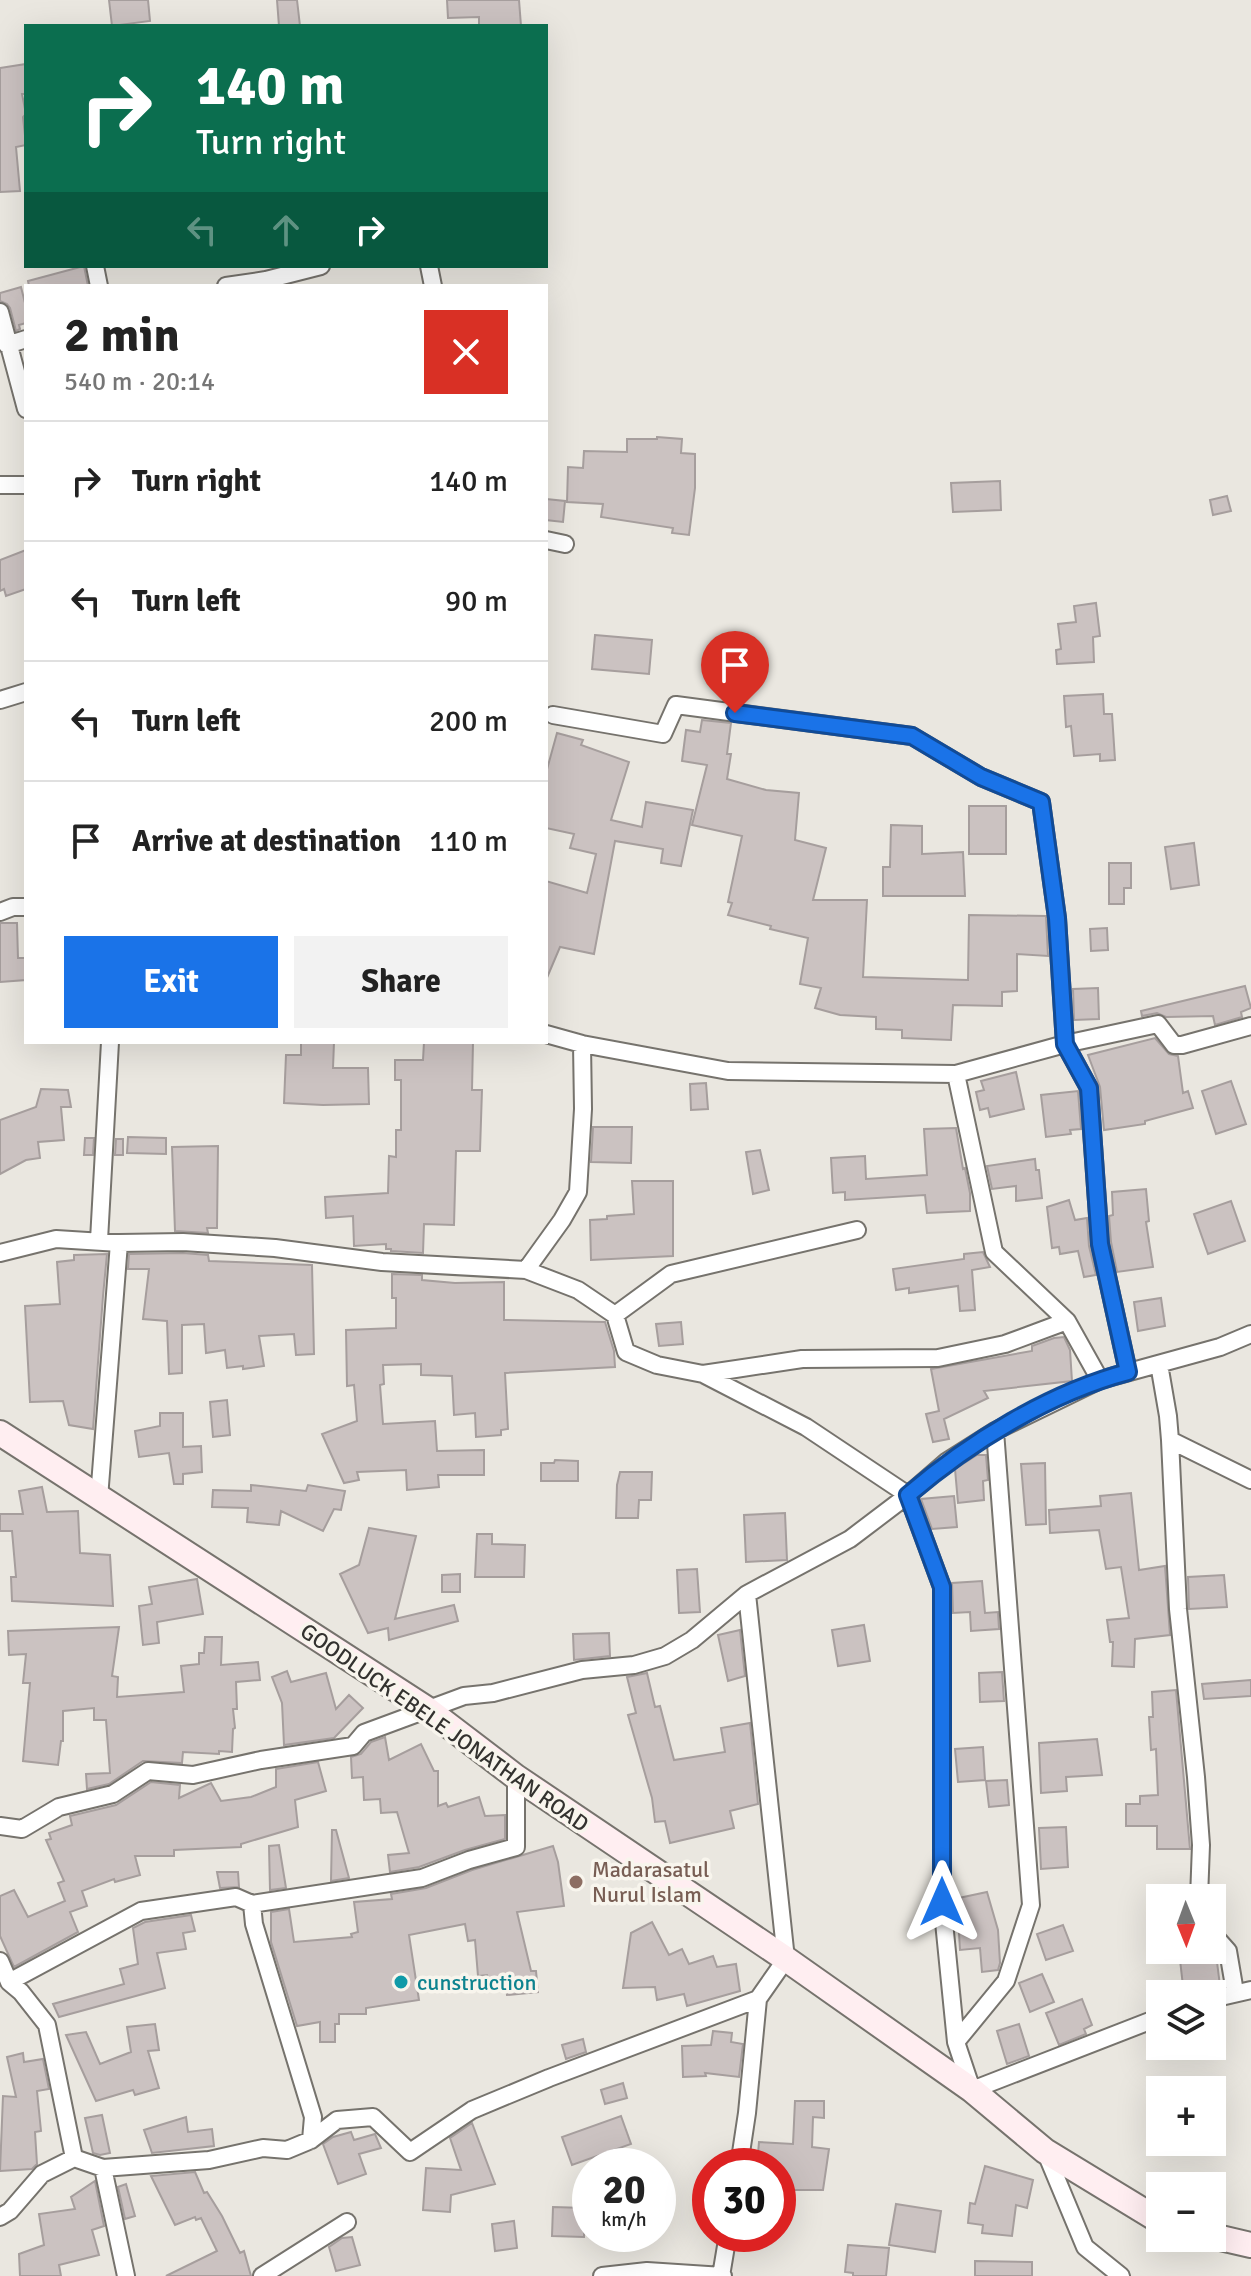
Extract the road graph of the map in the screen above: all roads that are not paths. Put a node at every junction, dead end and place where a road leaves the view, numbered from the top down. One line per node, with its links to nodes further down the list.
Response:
1 (313, 268): 2 (street)
2 (239, 284)
3 (0, 312): 5 (street)
4 (24, 340): 5 (street)
5 (7, 345): 6 (street)
6 (24, 402)
7 (0, 485): 8 (street)
8 (24, 485)
9 (548, 540): 10 (street)
10 (565, 544)
11 (24, 693): 12 (street)
12 (0, 700)
13 (553, 715): 20 (street)
14 (24, 907): 15 (street)
15 (0, 912)
16 (1251, 1026): 20 (street)
17 (548, 1035): 19 (street)
18 (110, 1044): 23 (street)
19 (582, 1044): 21 (street); 26 (street)
20 (1065, 1044): 21 (street); 31 (street)
21 (956, 1074): 28 (street)
22 (857, 1230): 27 (street)
23 (99, 1240): 24 (street); 25 (street)
24 (119, 1243): 26 (street); 39 (street)
25 (0, 1253)
26 (526, 1270): 27 (street)
27 (615, 1315): 32 (street)
28 (1067, 1321): 32 (street); 33 (street)
29 (1251, 1334): 30 (street)
30 (1159, 1364): 31 (street); 36 (street)
31 (1128, 1372): 33 (street)
32 (703, 1374): 38 (street)
33 (1100, 1380): 34 (street)
34 (995, 1431): 38 (street); 53 (street)
35 (0, 1433): 39 (main road, GOODLUCK EBELE JONATHAN ROAD)
36 (1170, 1440): 37 (street); 44 (street)
37 (1251, 1480)
38 (908, 1495): 40 (street); 53 (street)
39 (99, 1498): 41 (main road, GOODLUCK EBELE JONATHAN ROAD)
40 (747, 1594): 41 (street); 47 (street)
41 (427, 1709): 42 (main road, GOODLUCK EBELE JONATHAN ROAD); 43 (street)
42 (516, 1777): 45 (street); 47 (main road, GOODLUCK EBELE JONATHAN ROAD)
43 (0, 1826)
44 (1198, 1884)
45 (252, 1904): 49 (street); 55 (street)
46 (1226, 1949): 50 (street)
47 (786, 1959): 51 (street); 54 (main road, GOODLUCK EBELE JONATHAN ROAD)
48 (0, 1961): 49 (street)
49 (9, 1982): 58 (street)
50 (1243, 1991)
51 (758, 1999): 55 (street); 56 (street)
52 (1146, 2022): 54 (street)
53 (956, 2042): 54 (street)
54 (972, 2090): 57 (main road, GOODLUCK EBELE JONATHAN ROAD)
55 (311, 2140): 59 (street)
56 (742, 2148)
57 (1045, 2151): 60 (main road, GOODLUCK EBELE JONATHAN ROAD); 70 (street)
58 (74, 2158): 59 (street); 61 (street)
59 (103, 2168): 66 (street)
60 (1146, 2212)
61 (0, 2217)
62 (347, 2222): 67 (street)
63 (1226, 2239): 64 (main road)
64 (1251, 2245)
65 (725, 2252): 69 (street)
66 (126, 2276)
67 (262, 2276)
68 (602, 2276): 69 (street)
69 (722, 2276)
70 (1121, 2276)

